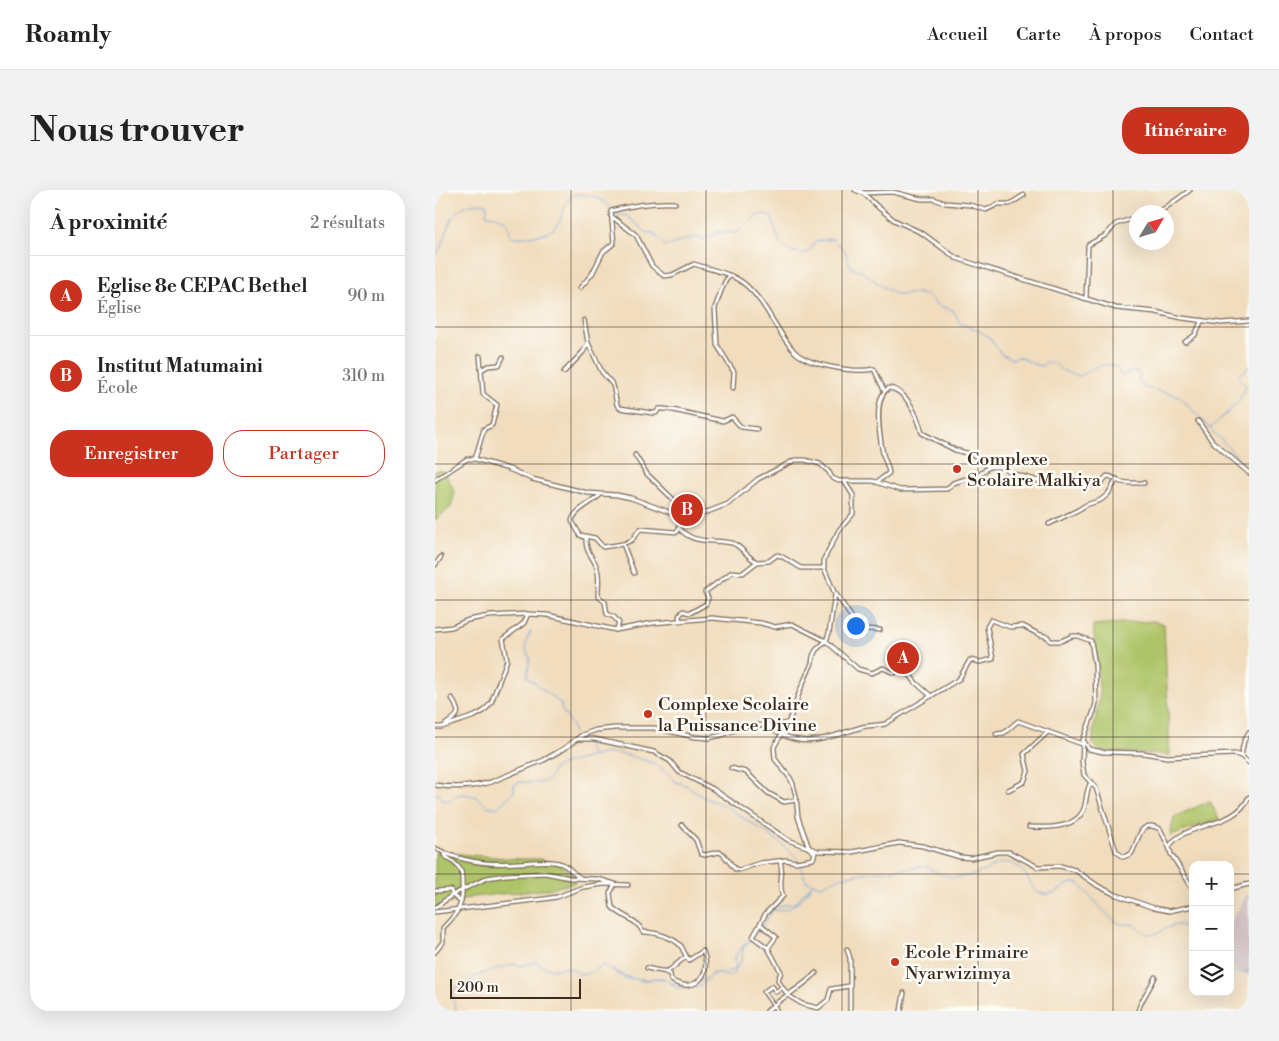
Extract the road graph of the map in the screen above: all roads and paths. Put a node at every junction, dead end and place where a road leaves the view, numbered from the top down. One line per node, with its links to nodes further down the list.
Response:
1 (855, 190): 4 (street)
2 (860, 190): 4 (street)
3 (1190, 190): 7 (street)
4 (863, 193): 5 (street); 12 (street)
5 (1024, 195)
6 (675, 203): 8 (street)
7 (1169, 205)
8 (611, 216): 10 (street); 11 (street)
9 (1129, 220): 12 (street)
10 (730, 276): 22 (street); 23 (street)
11 (580, 288)
12 (1086, 299): 14 (street)
13 (584, 320): 17 (street)
14 (1202, 320): 15 (street); 16 (street)
15 (1249, 322)
16 (1185, 342)
17 (588, 343): 21 (street); 25 (street)
18 (480, 356): 20 (street)
19 (503, 357): 20 (street)
20 (481, 370): 27 (street)
21 (564, 372)
22 (733, 388)
23 (884, 390): 28 (street); 33 (street)
24 (1197, 421): 29 (street)
25 (757, 429)
26 (635, 456): 36 (street)
27 (475, 459): 30 (street); 35 (street)
28 (989, 467): 31 (street); 33 (street)
29 (1249, 473)
30 (435, 480)
31 (1117, 480): 34 (street); 37 (street)
32 (844, 481): 33 (street); 36 (street); 44 (street)
33 (877, 482)
34 (1144, 483)
35 (600, 495): 36 (street); 39 (street)
36 (680, 518): 38 (street)
37 (1049, 524)
38 (679, 528): 40 (street); 42 (street)
39 (580, 535): 40 (street); 50 (street)
40 (623, 544): 45 (street)
41 (441, 556): 43 (street)
42 (757, 562): 44 (street); 48 (street)
43 (435, 565)
44 (824, 568): 46 (street)
45 (634, 573)
46 (835, 594): 51 (street); 52 (street)
47 (528, 614): 49 (street); 50 (street); 57 (street)
48 (680, 621): 50 (street); 52 (street)
49 (435, 629)
50 (616, 630)
51 (880, 630)
52 (826, 641): 53 (street); 55 (street)
53 (931, 696): 62 (street); 64 (street)
54 (452, 698): 57 (street)
55 (789, 721): 56 (street); 62 (street)
56 (765, 724): 62 (street); 63 (street)
57 (442, 726): 58 (street)
58 (435, 727)
59 (1048, 732): 61 (street); 64 (street); 70 (street)
60 (1249, 732): 65 (street)
61 (997, 734)
62 (780, 735): 72 (street)
63 (577, 739): 69 (street); 76 (street)
64 (1083, 742): 65 (street); 68 (street)
65 (1241, 756): 66 (street)
66 (1249, 763)
67 (731, 768): 72 (street)
68 (1091, 782): 74 (street); 75 (street)
69 (435, 785)
70 (1008, 790)
71 (1249, 797): 75 (street)
72 (796, 800): 76 (street)
73 (682, 825): 78 (street)
74 (1029, 827)
75 (1169, 847): 80 (street)
76 (809, 848): 78 (street); 90 (street)
77 (437, 849): 79 (street); 86 (street)
78 (780, 861): 94 (street)
79 (584, 879): 81 (street); 83 (street); 86 (street)
80 (1189, 883)
81 (615, 884): 83 (street); 84 (street); 98 (street)
82 (1249, 884): 85 (street)
83 (596, 885): 92 (street)
84 (628, 885)
85 (1234, 889)
86 (463, 890): 88 (street); 89 (street)
87 (435, 891): 88 (street)
88 (452, 895): 89 (street); 91 (street)
89 (461, 902): 92 (street)
90 (1189, 907)
91 (435, 908)
92 (459, 909): 93 (street); 97 (street)
93 (435, 912)
94 (760, 924): 95 (street); 95 (street)
95 (768, 948): 104 (street)
96 (847, 949): 103 (street)
97 (435, 952)
98 (686, 957): 100 (street); 100 (street)
99 (647, 968): 100 (street)
100 (665, 972)
101 (817, 973): 106 (street)
102 (1155, 977): 112 (street)
103 (849, 986): 106 (street); 110 (street)
104 (782, 987): 106 (street); 107 (street)
105 (904, 993): 111 (street)
106 (789, 996): 107 (street)
107 (773, 1005): 108 (street); 109 (street)
108 (767, 1011)
109 (776, 1011)
110 (850, 1011)
111 (901, 1011)
112 (1138, 1011)

